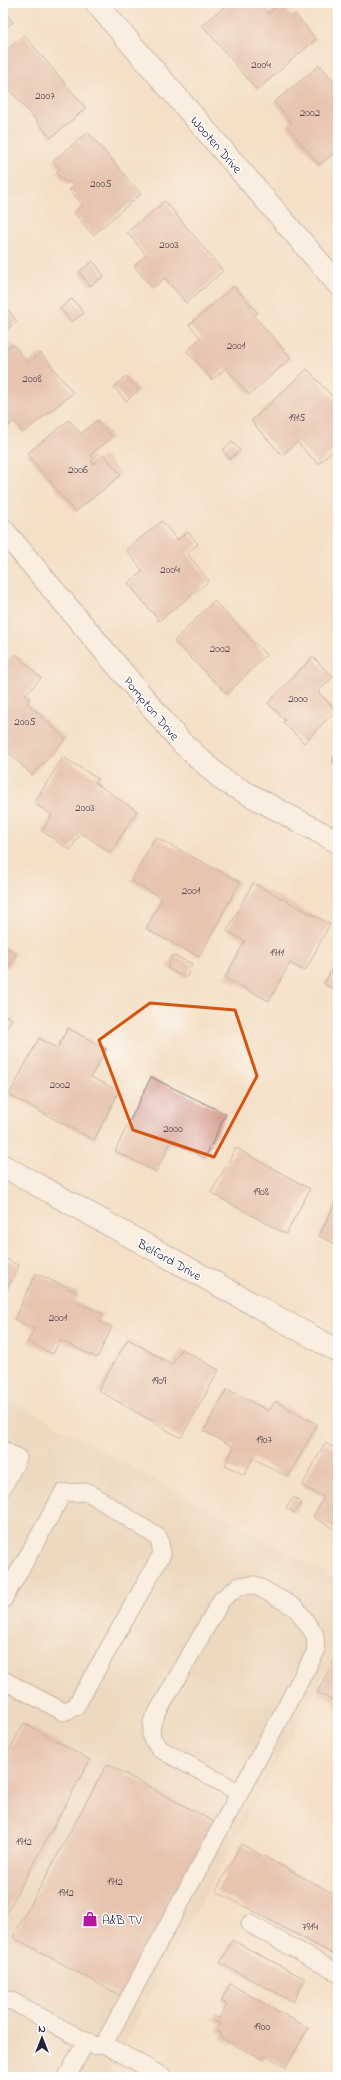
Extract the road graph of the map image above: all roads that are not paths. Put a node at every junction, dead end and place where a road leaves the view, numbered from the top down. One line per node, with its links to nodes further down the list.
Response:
1 (96, 3): 2 (street, Wooten Drive)
2 (338, 284)
3 (3, 530): 4 (street, Pompton Drive)
4 (338, 842)
5 (3, 1166): 6 (street, Belford Drive)
6 (338, 1351)
7 (3, 1450): 8 (lane)
8 (3, 1487)
9 (3, 1600): 10 (lane)
10 (3, 1680)
11 (240, 1793): 11 (lane); 16 (lane)
12 (250, 1924): 13 (lane)
13 (338, 1974)
14 (3, 2002): 15 (lane)
15 (86, 2042): 16 (lane); 18 (lane)
16 (104, 2044): 17 (lane)
17 (155, 2075)
18 (67, 2077)

